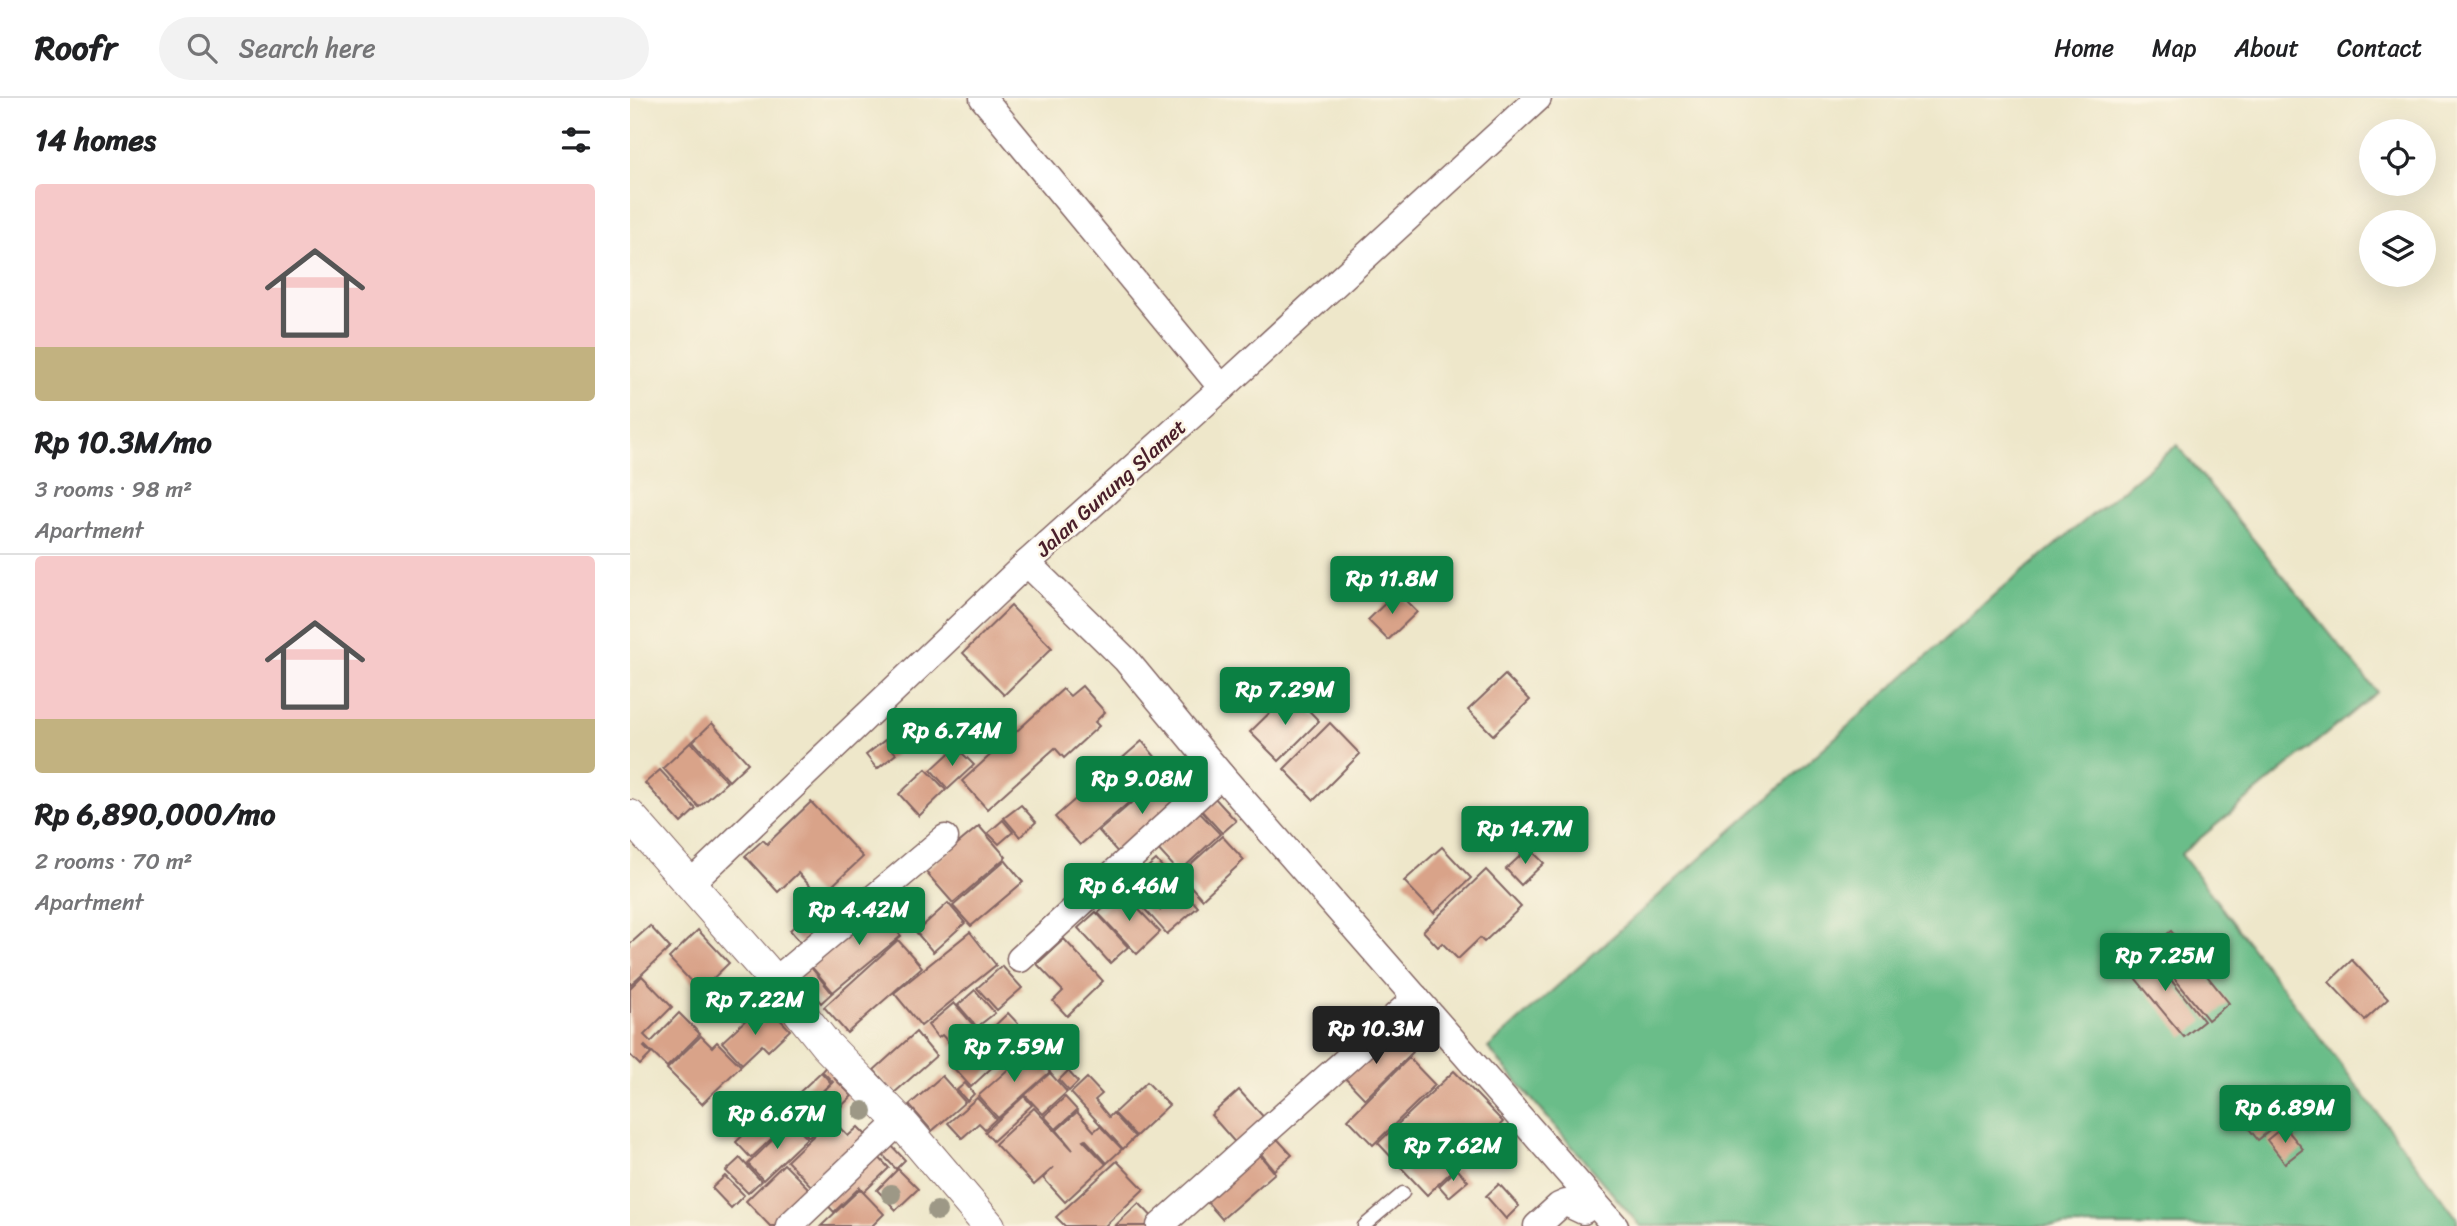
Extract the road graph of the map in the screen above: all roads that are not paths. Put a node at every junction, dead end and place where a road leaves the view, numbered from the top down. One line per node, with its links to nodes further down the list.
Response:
1 (983, 98): 3 (street)
2 (1538, 98): 3 (street, Jalan Gunung Slamet)
3 (1222, 388): 4 (street, Jalan Gunung Slamet)
4 (1027, 563): 5 (street); 8 (street, Jalan Gunung Slamet)
5 (1221, 775): 9 (street); 11 (street)
6 (630, 816): 8 (street)
7 (945, 838): 10 (street)
8 (690, 884): 10 (street)
9 (1020, 960)
10 (775, 981): 12 (street)
11 (1416, 998): 14 (street); 17 (street)
12 (900, 1121): 15 (street); 16 (street)
13 (1403, 1193): 18 (lane)
14 (1595, 1203): 19 (street); 20 (street)
15 (789, 1226)
16 (989, 1226)
17 (1160, 1226)
18 (1364, 1226)
19 (1536, 1226)
20 (1615, 1226)

